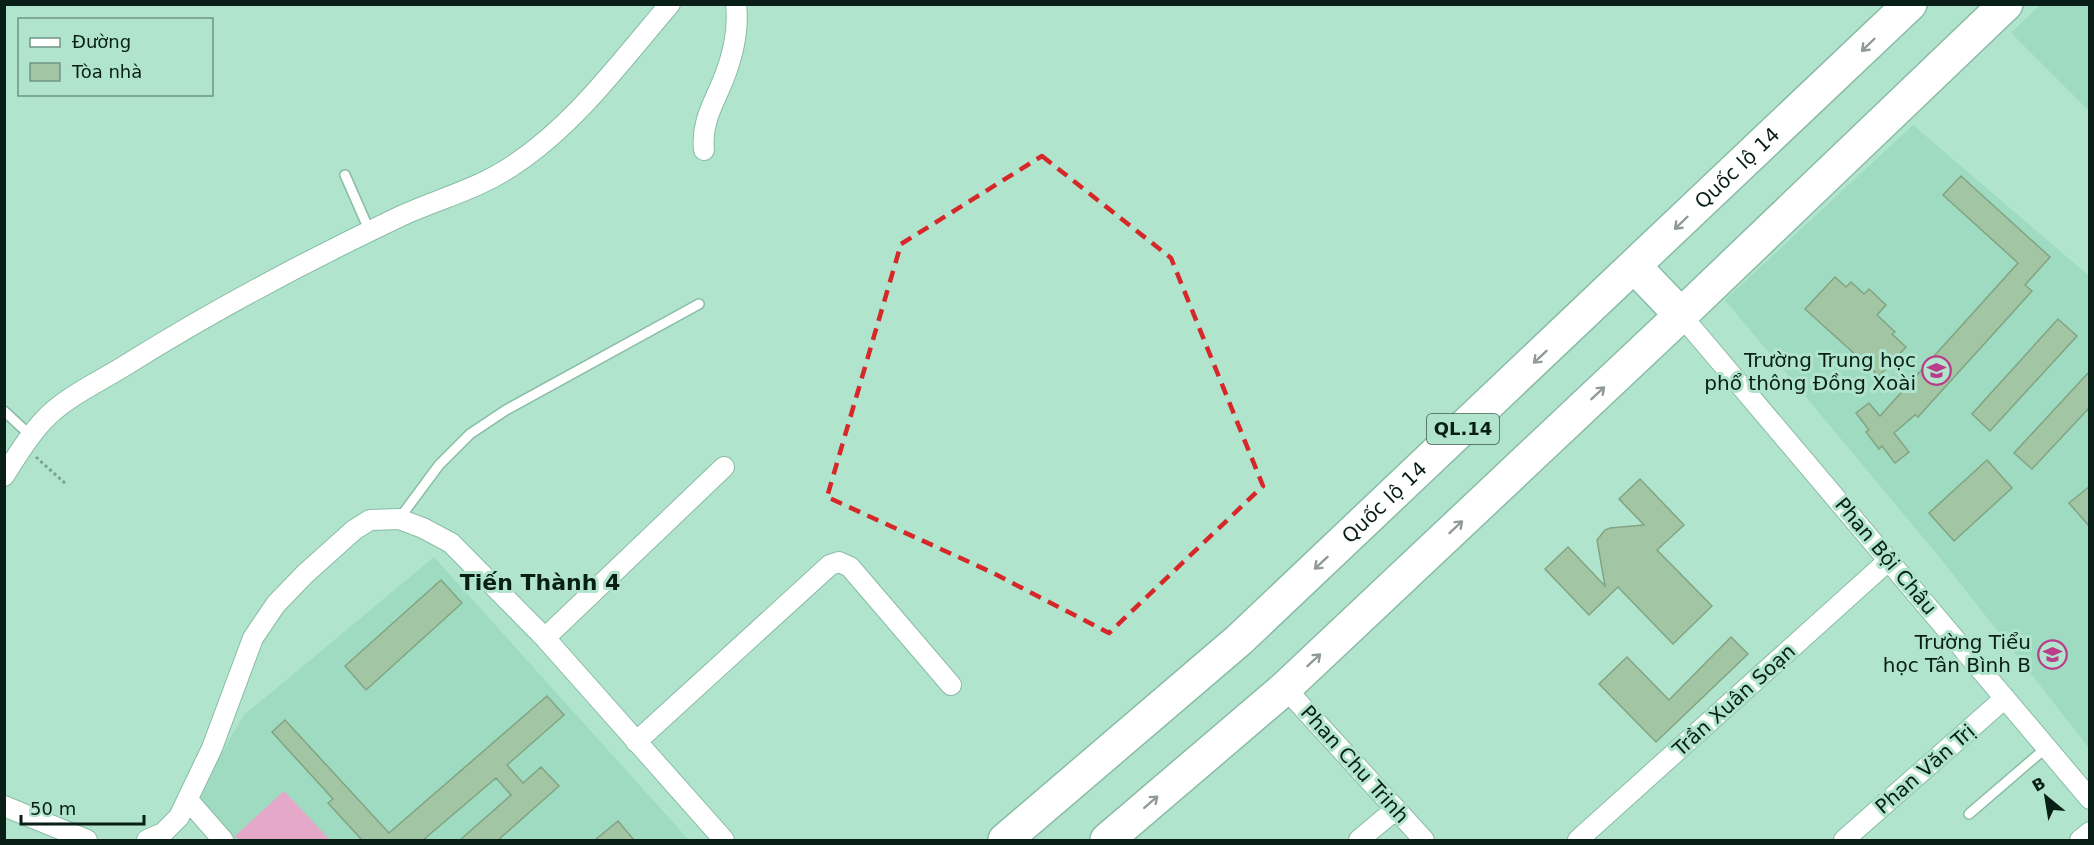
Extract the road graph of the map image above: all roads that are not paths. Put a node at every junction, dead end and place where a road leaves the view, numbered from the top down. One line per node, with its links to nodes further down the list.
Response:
1 (670, 4): 7 (street)
2 (736, 4): 5 (street)
3 (1910, 4): 8 (highway, Quốc lộ 14 / QL.14, one-way to 8)
4 (2006, 4): 10 (highway)
5 (704, 150)
6 (345, 175): 7 (lane)
7 (370, 232): 12 (street)
8 (1635, 267): 10 (highway); 33 (highway, Quốc lộ 14 / QL.14, one-way to 33)
9 (699, 304): 15 (lane)
10 (1681, 315): 16 (street, Phan Bội Châu); 19 (highway, one-way to 10)
11 (4, 411): 12 (lane)
12 (27, 441): 14 (street)
13 (724, 466): 17 (street)
14 (4, 476)
15 (399, 519): 17 (street); 24 (street)
16 (1889, 560): 20 (street, Phan Bội Châu); 37 (street, Trần Xuân Soạn)
17 (545, 638): 21 (street)
18 (951, 685): 21 (street)
19 (1285, 688): 26 (street, Phan Chu Trinh); 34 (highway, one-way to 19)
20 (2005, 698): 22 (street, Phan Bội Châu); 38 (street, Phan Văn Trị)
21 (636, 742): 32 (street)
22 (2046, 747): 23 (street, Phan Bội Châu); 27 (lane)
23 (2090, 799)
24 (188, 800): 30 (street); 31 (street)
25 (4, 806): 29 (street)
26 (1396, 808): 35 (street); 36 (street, Phan Chu Trinh)
27 (1969, 814)
28 (2090, 832): 39 (street)
29 (87, 840)
30 (147, 840)
31 (224, 840)
32 (724, 840)
33 (1005, 840)
34 (1107, 840)
35 (1359, 840)
36 (1424, 840)
37 (1578, 840)
38 (1844, 840)
39 (2080, 840)

